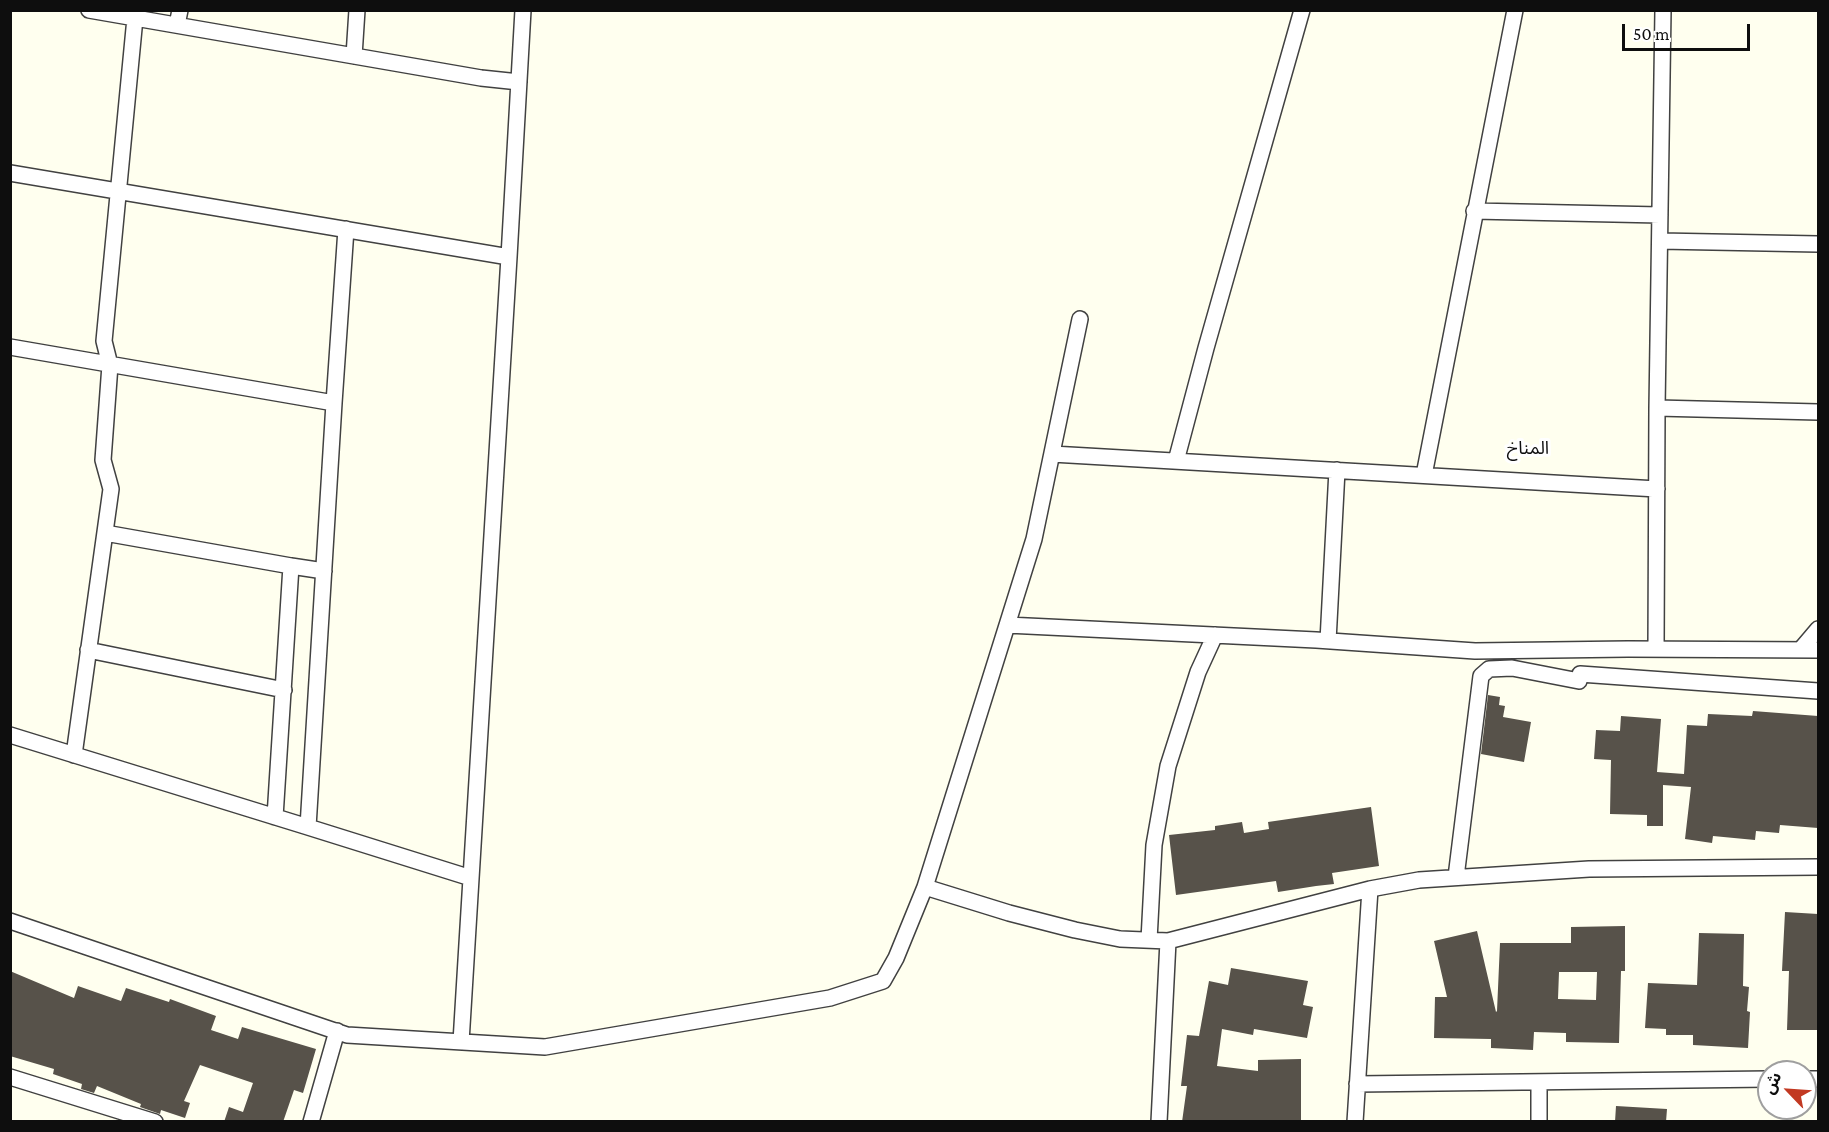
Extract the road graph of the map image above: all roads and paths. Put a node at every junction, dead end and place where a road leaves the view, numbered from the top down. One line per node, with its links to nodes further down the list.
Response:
1 (89, 10): 7 (street)
2 (357, 10): 9 (street)
3 (523, 10): 10 (street)
4 (1302, 10): 26 (street)
5 (1515, 10): 13 (street)
6 (1663, 10): 14 (street)
7 (141, 16): 8 (street); 12 (street)
8 (178, 18): 9 (street)
9 (354, 56): 10 (street)
10 (519, 82): 18 (street)
11 (10, 172): 12 (street)
12 (118, 191): 15 (street); 21 (street)
13 (1474, 211): 14 (street); 28 (street)
14 (1660, 215): 16 (street)
15 (346, 229): 18 (street); 22 (street)
16 (1660, 241): 17 (street); 23 (street)
17 (1818, 244)
18 (509, 257): 49 (street)
19 (1080, 319): 25 (street)
20 (10, 347): 21 (street)
21 (110, 365): 22 (street); 30 (street)
22 (334, 403): 32 (street)
23 (1657, 408): 24 (street); 29 (street)
24 (1818, 412)
25 (1052, 454): 26 (street); 33 (street)
26 (1176, 461): 27 (street)
27 (1337, 470): 28 (street); 36 (street)
28 (1424, 475): 29 (street)
29 (1657, 489): 37 (street)
30 (105, 533): 31 (street); 39 (street)
31 (291, 566): 32 (street); 41 (street)
32 (324, 571): 46 (street)
33 (1007, 625): 35 (street); 50 (street)
34 (1818, 629): 38 (street)
35 (1215, 635): 36 (street); 53 (street)
36 (1328, 641): 37 (street)
37 (1656, 649): 38 (street)
38 (1801, 649): 40 (street)
39 (88, 650): 41 (street); 44 (street)
40 (1818, 650)
41 (284, 690): 45 (street)
42 (1818, 691): 48 (street)
43 (10, 735): 44 (street)
44 (74, 755): 45 (street)
45 (275, 817): 46 (street)
46 (308, 827): 49 (street)
47 (1818, 867): 48 (street)
48 (1456, 877): 51 (street)
49 (471, 878): 56 (street)
50 (924, 887): 53 (street); 56 (street)
51 (1370, 889): 54 (street); 60 (street)
52 (10, 921): 55 (street)
53 (1149, 940): 54 (street)
54 (1168, 941): 63 (street)
55 (337, 1031): 56 (street); 62 (street)
56 (461, 1042)
57 (10, 1077): 61 (street)
58 (1757, 1080): 59 (street)
59 (1539, 1082): 60 (street); 65 (street)
60 (1357, 1084): 64 (street)
61 (154, 1122)
62 (311, 1122)
63 (1159, 1122)
64 (1355, 1122)
65 (1539, 1122)

